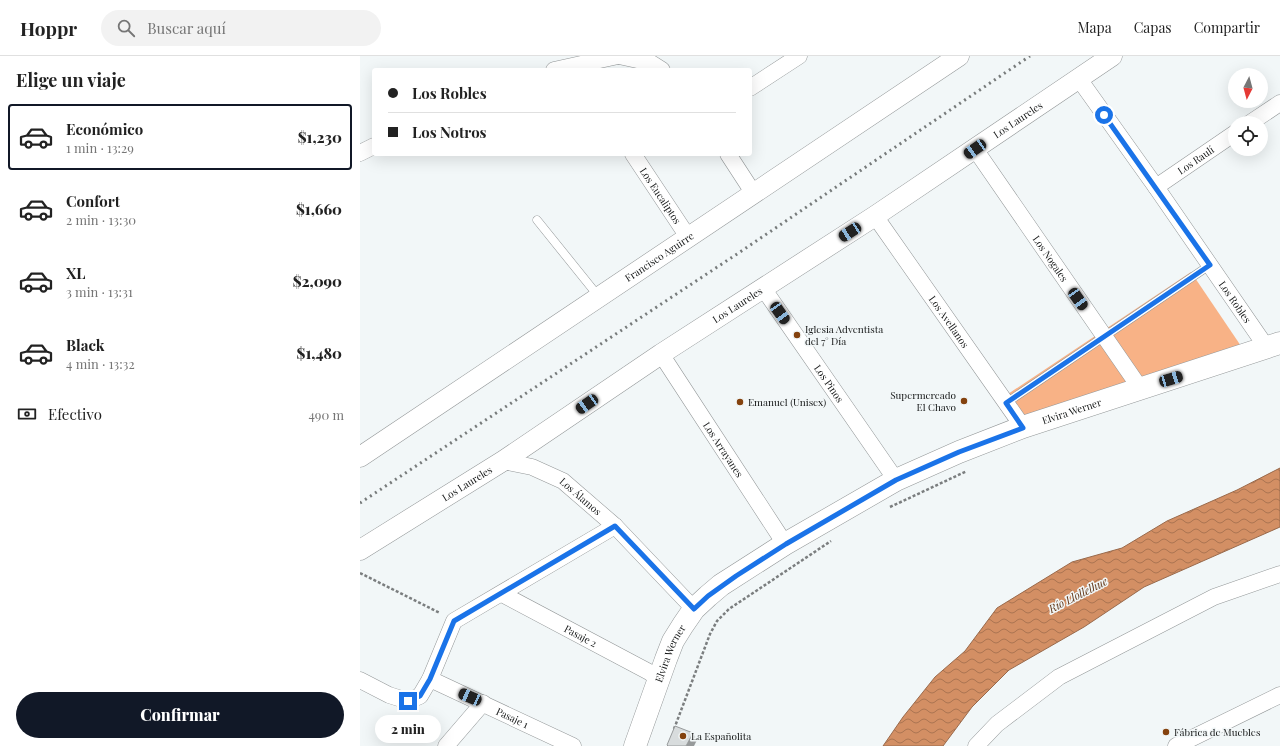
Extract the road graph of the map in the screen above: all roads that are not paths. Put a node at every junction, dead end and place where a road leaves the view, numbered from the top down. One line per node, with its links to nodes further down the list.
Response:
1 (619, 56): 5 (street); 6 (street)
2 (799, 56): 8 (street)
3 (959, 56): 18 (street, Francisco Aguirre)
4 (1112, 56): 7 (street, Los Laureles)
5 (563, 68)
6 (659, 68)
7 (1079, 79): 13 (street, Los Laureles); 17 (street, Los Robles)
8 (752, 87)
9 (1280, 103): 10 (street)
10 (1260, 116)
11 (1228, 138): 17 (street, Los Raulí)
12 (372, 147): 14 (street)
13 (975, 149): 19 (street, Los Laureles); 25 (street, Los Nogales)
14 (360, 153)
15 (634, 156): 21 (street, Los Eucaliptos)
16 (729, 156): 18 (street)
17 (1156, 187): 22 (street, Los Robles)
18 (754, 194): 21 (street, Francisco Aguirre)
19 (875, 216): 23 (street, Los Laureles); 29 (street, Los Avellanos)
20 (537, 220): 24 (lane)
21 (688, 237): 24 (street, Francisco Aguirre)
22 (1210, 265): 25 (lane); 26 (street, Los Robles)
23 (763, 288): 27 (street, Los Laureles); 33 (street, Los Pinos)
24 (599, 297): 31 (street, Francisco Aguirre)
25 (1104, 336): 28 (street, Los Nogales); 29 (lane)
26 (1273, 345): 28 (main road, Elvira Werner)
27 (661, 354): 32 (street, Los Laureles); 35 (street, Los Arrayanes)
28 (1140, 388): 30 (main road, Elvira Werner)
29 (1006, 403): 30 (street, Los Avellanos)
30 (1023, 428): 33 (main road, Elvira Werner)
31 (360, 457)
32 (503, 461): 34 (street, Los Álamos); 36 (street, Los Laureles)
33 (896, 480): 35 (main road, Elvira Werner)
34 (615, 526): 38 (street); 39 (street, Los Álamos)
35 (786, 544): 39 (main road, Elvira Werner)
36 (360, 550)
37 (1280, 574): 48 (street)
38 (502, 594): 40 (street); 41 (street, Pasaje 2)
39 (694, 609): 41 (main road, Elvira Werner)
40 (430, 679): 42 (street); 44 (street, Pasaje 1)
41 (659, 679): 47 (main road, Elvira Werner)
42 (360, 680)
43 (1280, 696): 49 (street)
44 (484, 703): 45 (street); 46 (street, Pasaje 1)
45 (446, 746)
46 (572, 746)
47 (635, 746)
48 (976, 746)
49 (1176, 746)

